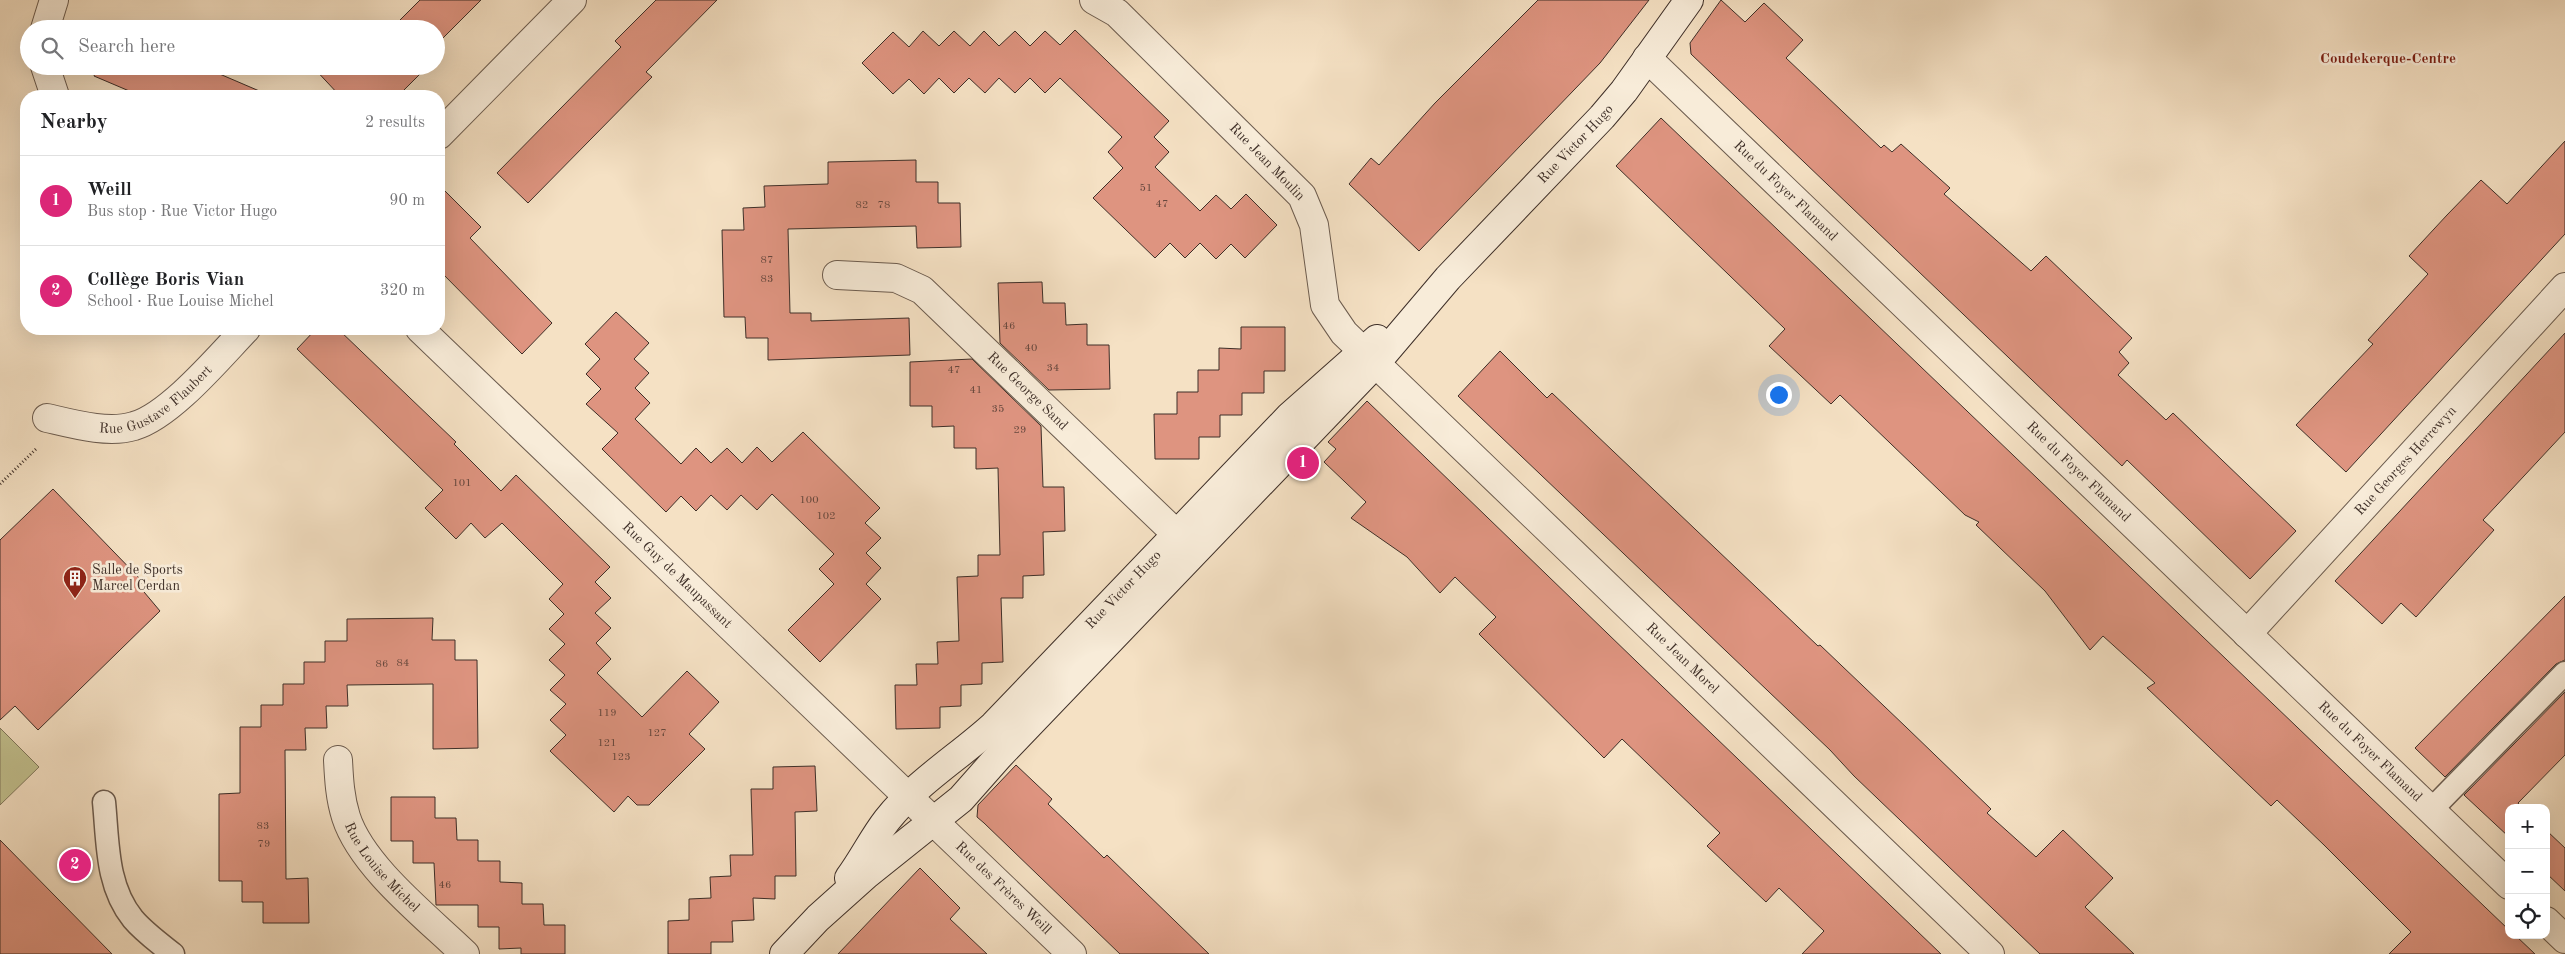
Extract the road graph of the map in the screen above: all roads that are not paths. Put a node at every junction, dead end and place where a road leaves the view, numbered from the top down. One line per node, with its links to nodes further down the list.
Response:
1 (54, 0): 5 (street)
2 (572, 0): 9 (street)
3 (1094, 0): 14 (street, Rue Jean Moulin)
4 (1689, 0): 6 (street, Rue Victor Hugo)
5 (48, 20)
6 (1647, 58): 14 (street, Rue Victor Hugo); 17 (street, Rue du Foyer Flamand)
7 (48, 75): 8 (street)
8 (53, 90)
9 (445, 129)
10 (837, 274): 16 (street, Rue George Sand)
11 (2565, 287): 17 (street, Rue Georges Herrewyn)
12 (240, 335): 15 (street, Rue Gustave Flaubert)
13 (426, 335): 20 (street, Rue Guy de Maupassant)
14 (1368, 358): 16 (street, Rue Victor Hugo); 32 (street, Rue Jean Morel)
15 (55, 420)
16 (1186, 544): 20 (street, Rue Victor Hugo); 23 (street, Rue Victor Hugo)
17 (2247, 634): 22 (street, Rue du Foyer Flamand)
18 (2565, 674): 22 (lane)
19 (338, 760): 29 (street, Rue Louise Michel)
20 (909, 797): 23 (street, Rue Guy de Maupassant); 25 (street, Rue Victor Hugo)
21 (104, 802): 28 (lane)
22 (2431, 810): 24 (street, Rue du Foyer Flamand)
23 (935, 821): 25 (street, Rue Victor Hugo); 31 (street, Rue des Frères Weill)
24 (2505, 881)
25 (818, 918): 30 (street, Rue Victor Hugo)
26 (2550, 925): 27 (street)
27 (2565, 939)
28 (173, 954)
29 (466, 954)
30 (784, 954)
31 (1072, 954)
32 (1990, 954)

